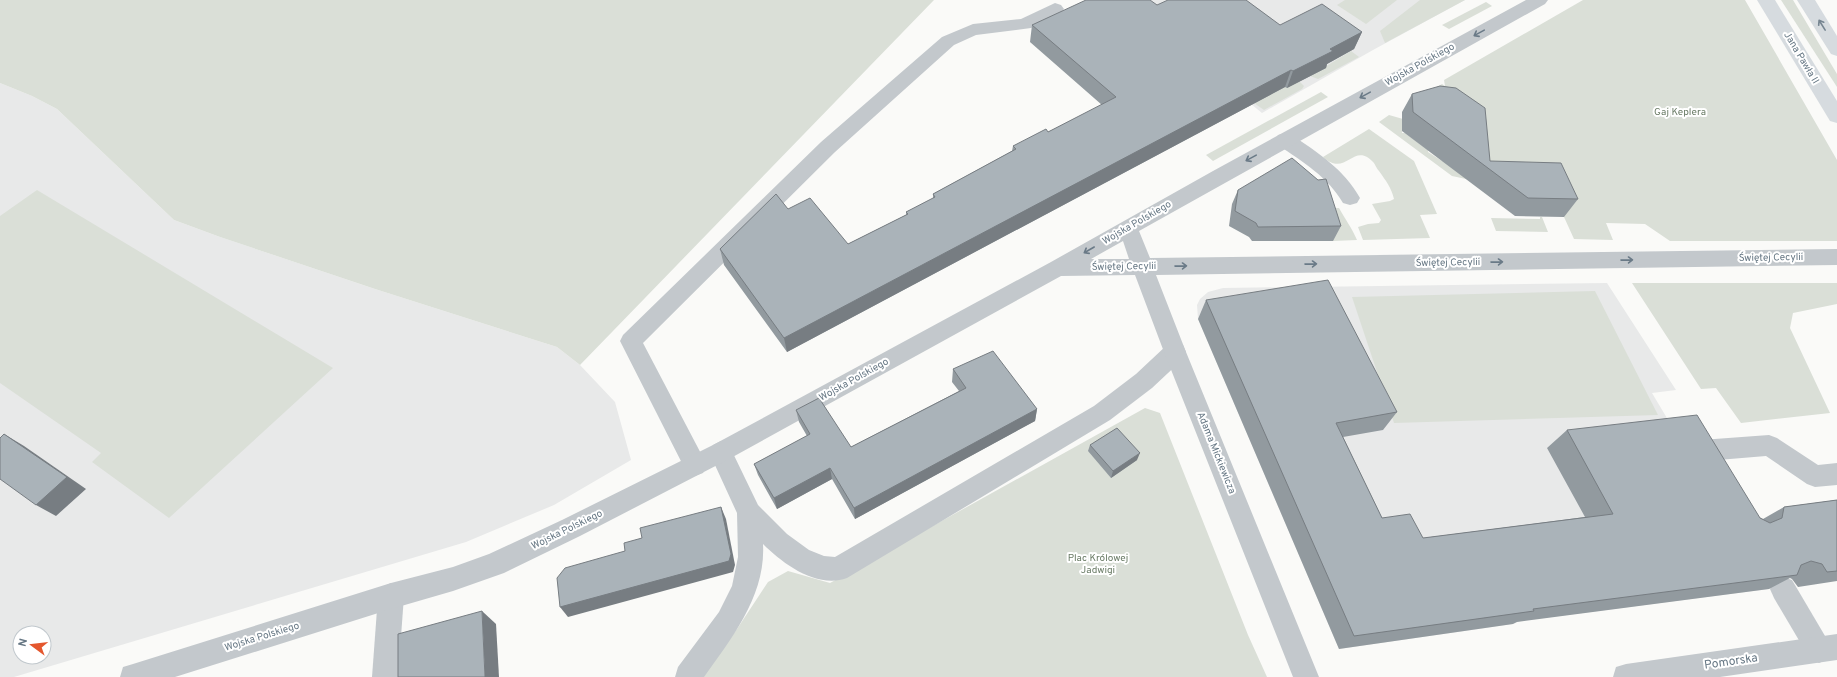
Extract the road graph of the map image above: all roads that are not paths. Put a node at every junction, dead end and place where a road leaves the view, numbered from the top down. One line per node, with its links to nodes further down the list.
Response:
1 (1539, 0): 7 (street, Wojska Polskiego, one-way to 7)
2 (1766, 0): 6 (main road, Jana Pawła II)
3 (1806, 0): 5 (main road, one-way to 3)
4 (1055, 9): 15 (street)
5 (1837, 50)
6 (1837, 116)
7 (1285, 140): 8 (street); 9 (street, Wojska Polskiego, one-way to 9)
8 (1350, 198)
9 (1128, 228): 11 (street, Adama Mickiewicza); 12 (street, Wojska Polskiego, one-way to 12)
10 (1837, 258): 11 (street, Świętej Cecylii, one-way to 10)
11 (1144, 266): 12 (street, Świętej Cecylii); 13 (street, Adama Mickiewicza)
12 (1058, 268): 14 (street, Wojska Polskiego)
13 (1175, 352): 18 (street); 25 (street, Adama Mickiewicza)
14 (721, 452): 15 (street, Wojska Polskiego); 18 (street)
15 (696, 465): 20 (street, Wojska Polskiego)
16 (1837, 474): 17 (street)
17 (1717, 478)
18 (749, 513): 24 (street)
19 (1783, 589): 21 (street)
20 (390, 596): 22 (street, Wojska Polskiego); 23 (street)
21 (1828, 648): 26 (street, Pomorska)
22 (133, 677)
23 (385, 677)
24 (688, 677)
25 (1306, 677)
26 (1626, 677)

